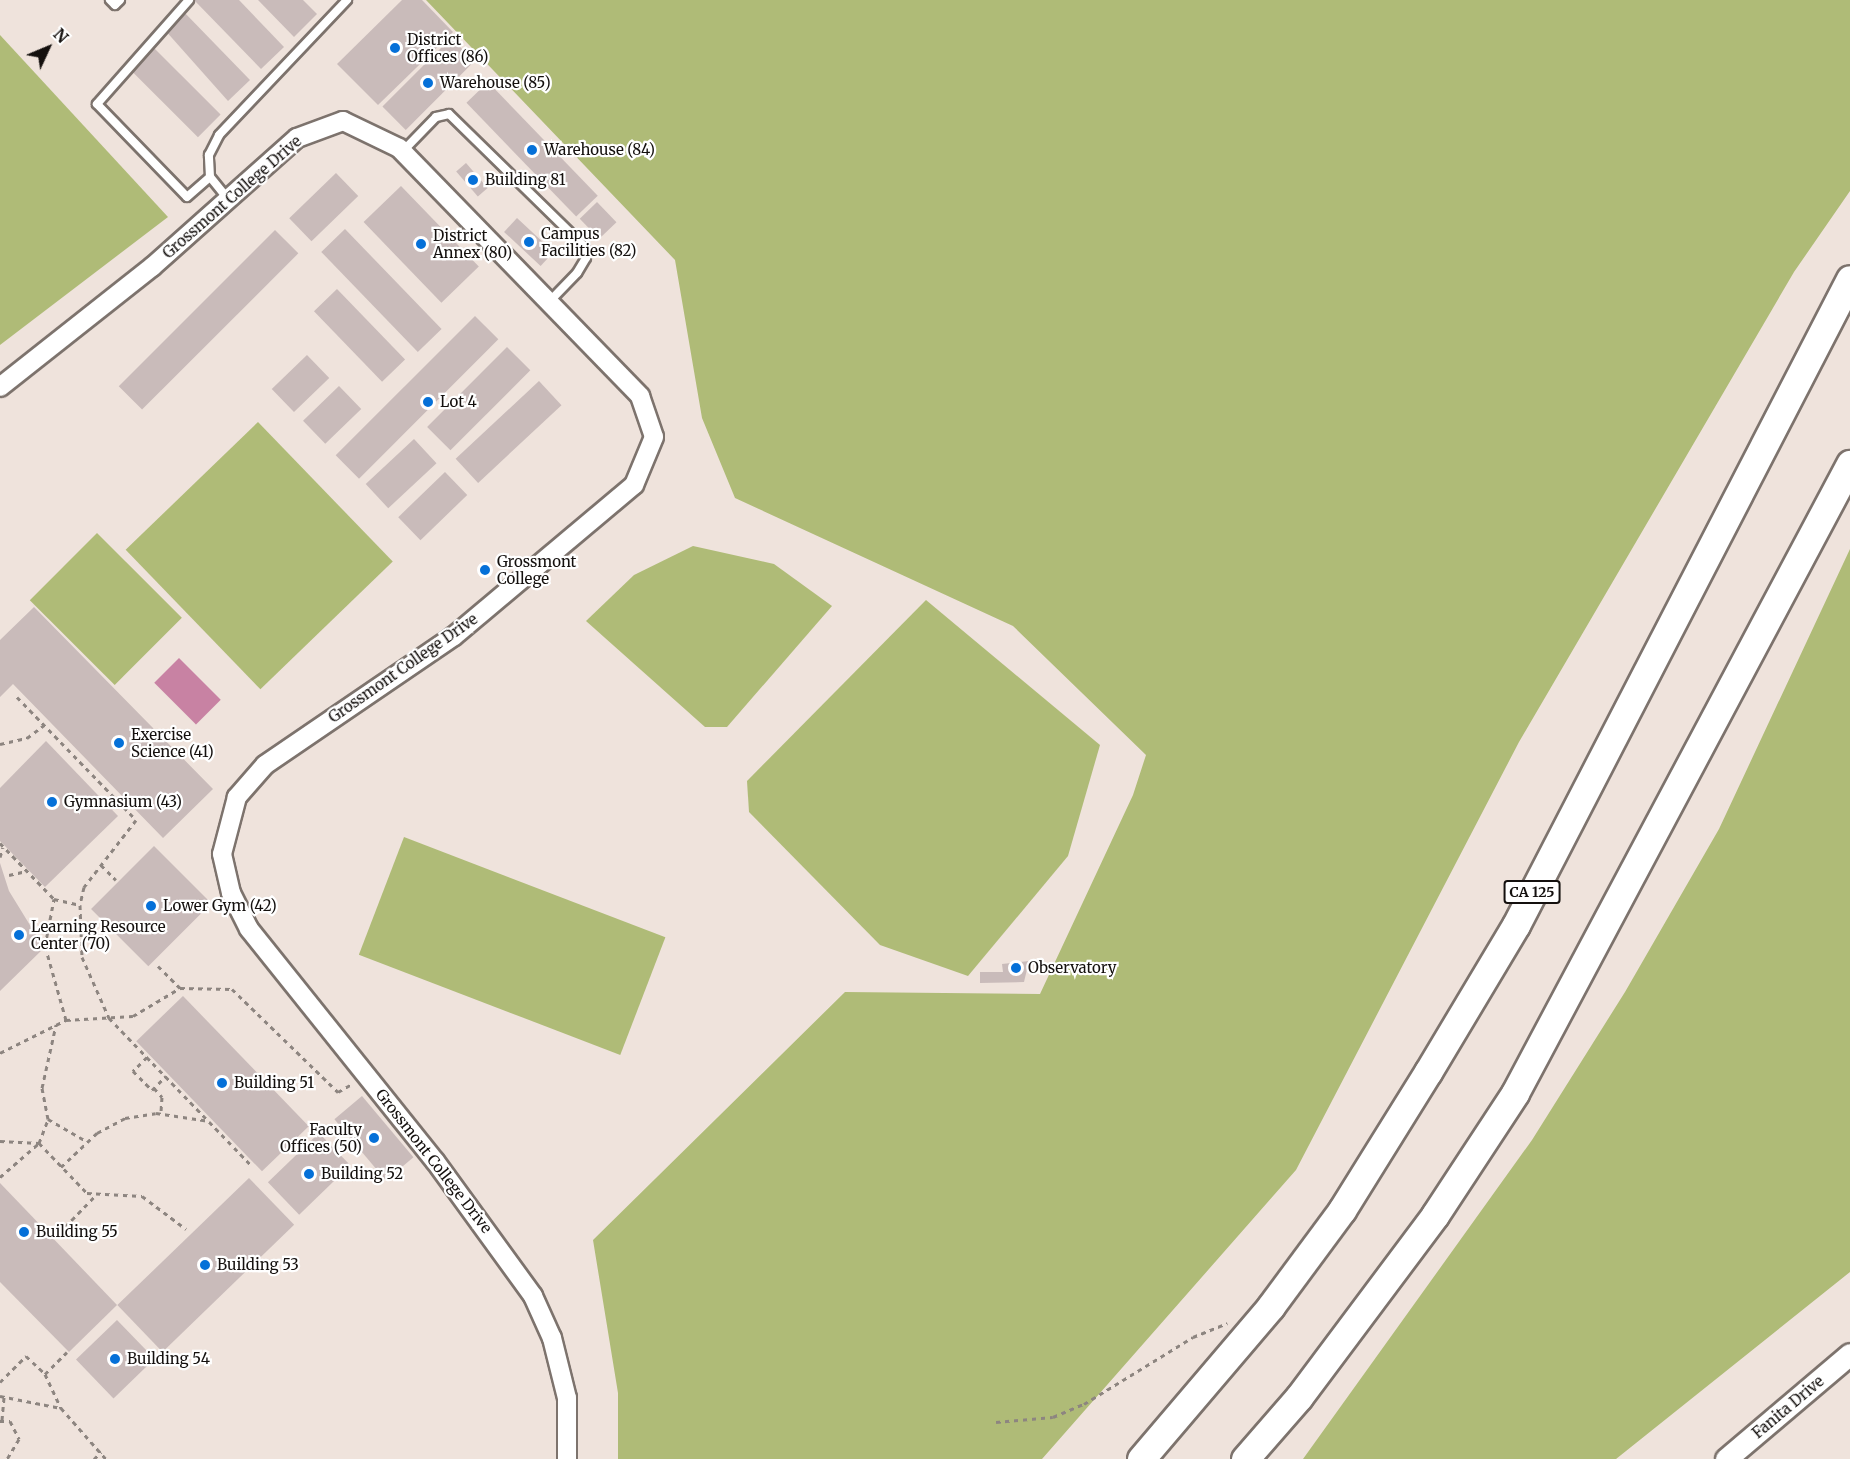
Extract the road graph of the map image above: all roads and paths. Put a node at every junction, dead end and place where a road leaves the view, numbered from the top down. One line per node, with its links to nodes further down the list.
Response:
1 (110, 0): 2 (lane)
2 (120, 0)
3 (189, 0): 6 (lane)
4 (347, 0): 6 (lane)
5 (402, 152): 7 (street, Grossmont College Drive); 9 (street, Grossmont College Drive); 9 (lane)
6 (210, 177): 7 (lane)
7 (228, 199): 10 (street, Grossmont College Drive)
8 (1850, 279): 59 (highway, CA 125)
9 (549, 302): 30 (street, Grossmont College Drive)
10 (0, 387)
11 (1850, 464): 60 (highway)
12 (17, 697): 13 (path)
13 (44, 725): 14 (path); 17 (path)
14 (0, 744)
15 (2, 845): 16 (path); 18 (path)
16 (0, 857)
17 (101, 865): 20 (path); 22 (path)
18 (27, 871): 19 (path); 21 (path)
19 (9, 875)
20 (116, 880)
21 (54, 899): 22 (path); 26 (path)
22 (80, 905): 25 (path)
23 (158, 966): 24 (path)
24 (180, 988): 25 (path); 30 (path)
25 (109, 1018): 26 (path); 29 (path)
26 (66, 1020): 27 (path)
27 (56, 1025): 28 (path); 34 (path)
28 (0, 1053)
29 (147, 1057): 31 (path); 32 (path)
30 (366, 1075): 58 (street, Grossmont College Drive)
31 (166, 1076): 32 (path); 35 (path)
32 (154, 1088): 33 (path)
33 (161, 1114): 35 (path); 37 (path)
34 (48, 1119): 37 (path); 38 (path)
35 (211, 1122): 39 (path)
36 (0, 1141): 38 (path)
37 (87, 1141): 40 (path)
38 (39, 1143): 40 (path); 41 (path)
39 (252, 1166)
40 (62, 1167): 42 (path)
41 (0, 1178)
42 (96, 1195): 43 (path); 44 (path)
43 (186, 1229)
44 (58, 1233)
45 (1238, 1319): 53 (path)
46 (67, 1352): 48 (path)
47 (1850, 1354): 61 (main road, Fanita Drive)
48 (45, 1374): 49 (path); 51 (path)
49 (0, 1382)
50 (2, 1396): 51 (path); 52 (path)
51 (61, 1408): 54 (path)
52 (1, 1421): 55 (path)
53 (996, 1422)
54 (101, 1452): 56 (path); 57 (path)
55 (7, 1459)
56 (94, 1459)
57 (106, 1459)
58 (567, 1459)
59 (1141, 1459)
60 (1245, 1459)
61 (1726, 1459)

